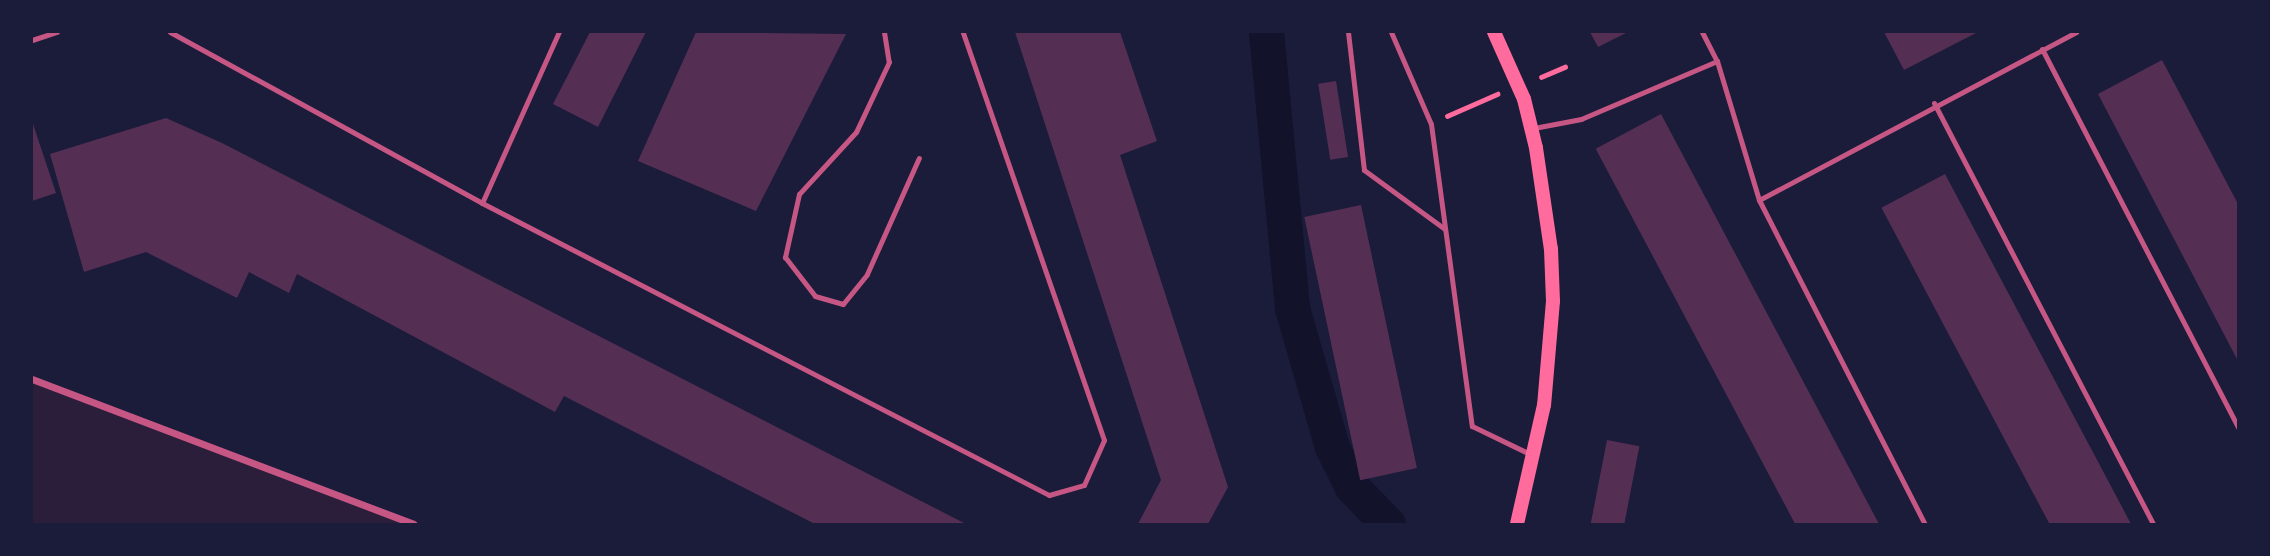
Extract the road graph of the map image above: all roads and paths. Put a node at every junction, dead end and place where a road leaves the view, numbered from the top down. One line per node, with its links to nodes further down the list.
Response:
1 (57, 32): 11 (lane)
2 (170, 32): 21 (lane)
3 (559, 32): 21 (lane)
4 (884, 32): 19 (lane)
5 (963, 32): 21 (lane)
6 (1348, 32): 22 (lane)
7 (1391, 32): 17 (lane)
8 (1494, 32): 15 (main road)
9 (1702, 32): 13 (lane)
10 (2076, 32): 12 (lane)
11 (32, 40)
12 (2042, 49): 16 (lane); 24 (lane)
13 (1717, 61): 18 (lane); 20 (lane)
14 (1565, 68): 15 (path)
15 (1517, 86): 17 (path); 18 (main road)
16 (1934, 103): 20 (lane); 29 (lane)
17 (1431, 124): 22 (lane)
18 (1531, 129): 25 (main road)
19 (919, 158)
20 (1759, 200): 28 (lane)
21 (482, 204)
22 (1445, 229): 25 (lane)
23 (32, 379): 26 (street)
24 (2238, 427)
25 (1535, 456): 27 (main road)
26 (413, 524)
27 (1517, 524)
28 (1925, 524)
29 (2153, 524)

